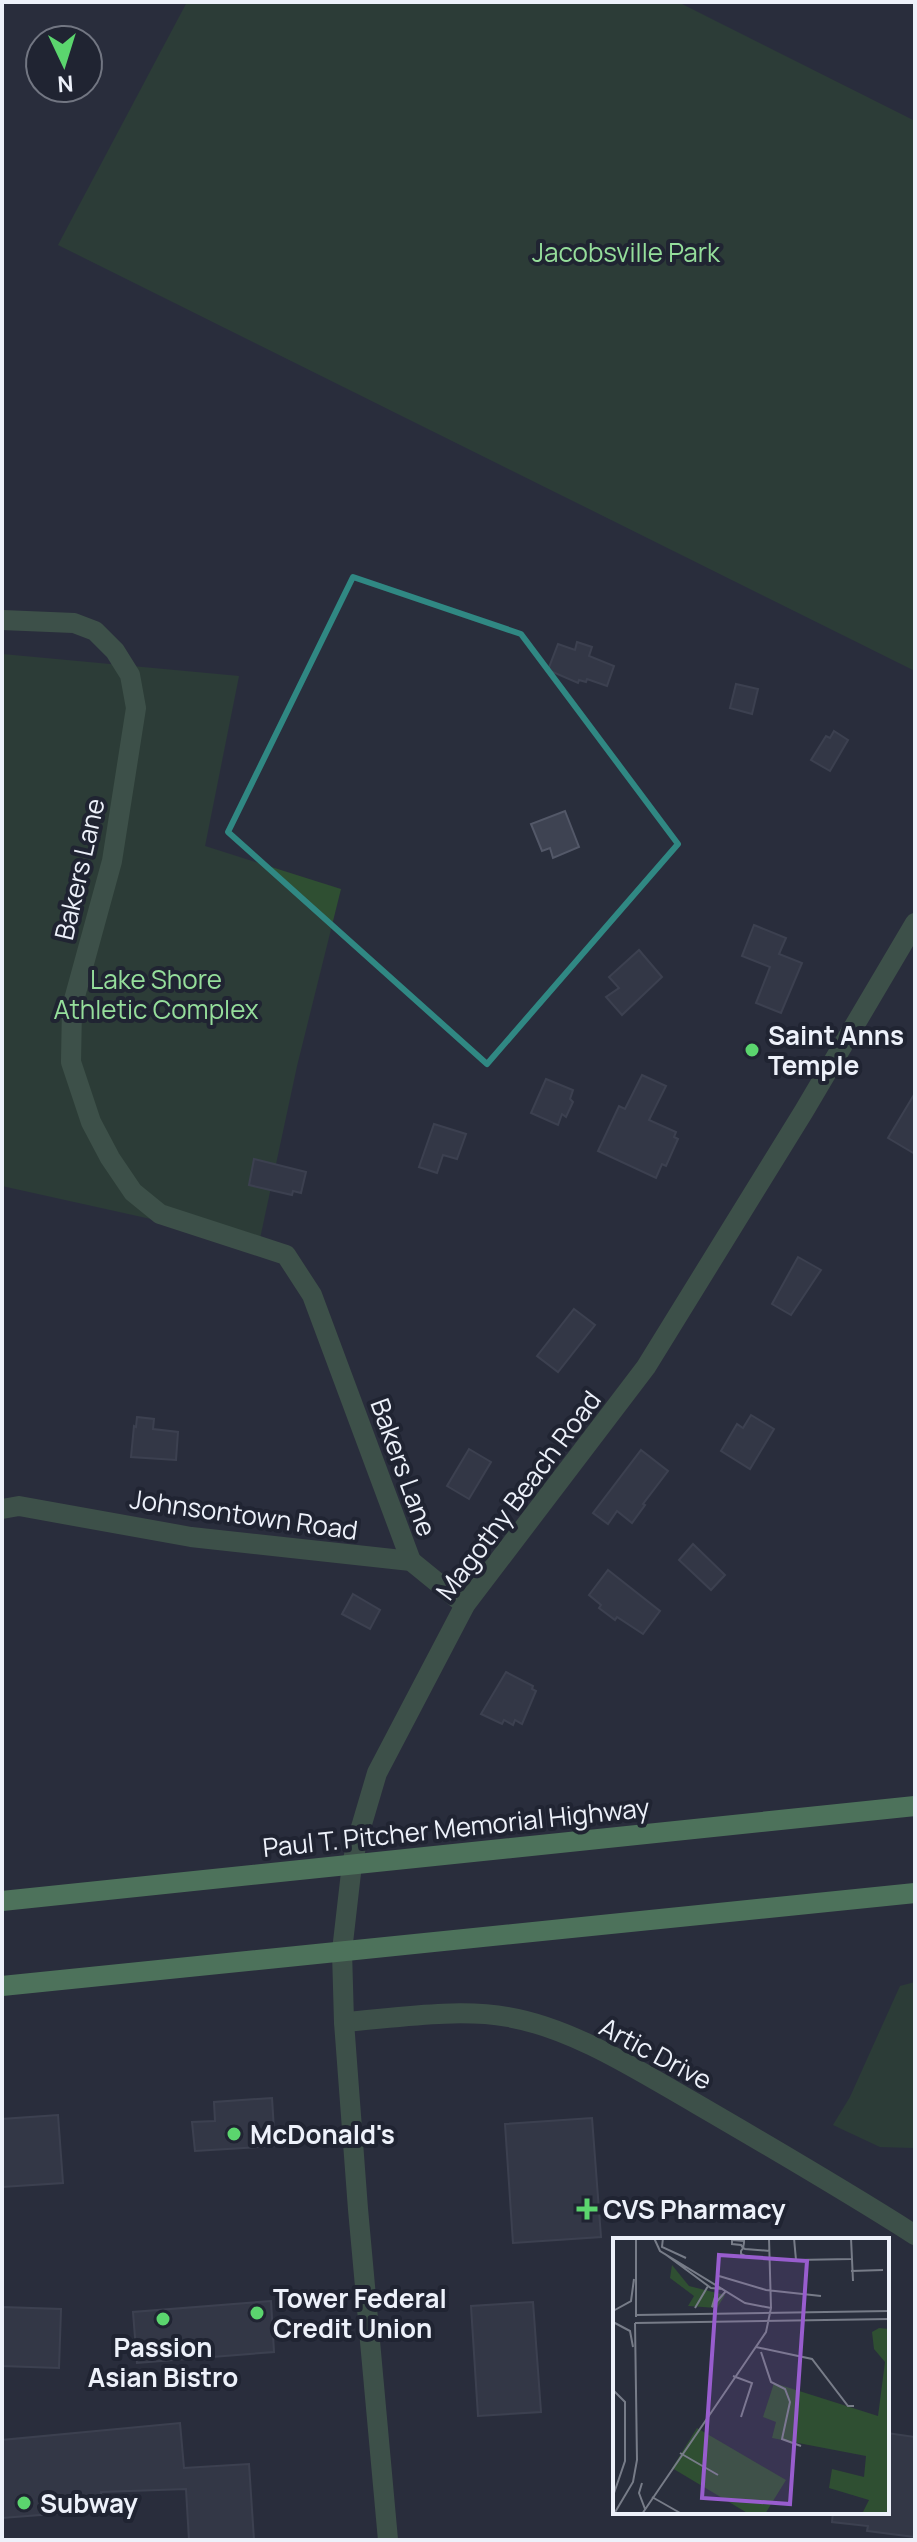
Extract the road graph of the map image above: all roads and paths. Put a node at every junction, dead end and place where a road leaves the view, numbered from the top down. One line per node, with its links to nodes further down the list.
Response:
1 (2, 620): 4 (street, Bakers Lane)
2 (915, 923): 5 (street, Magothy Beach Road)
3 (2, 1509): 4 (street, Johnsontown Road)
4 (411, 1561): 5 (street)
5 (465, 1605): 7 (street, Magothy Beach Road)
6 (915, 1806): 7 (main road, Paul T. Pitcher Memorial Highway)
7 (352, 1864): 9 (main road, Paul T. Pitcher Memorial Highway); 10 (street, Magothy Beach Road)
8 (915, 1893): 10 (main road)
9 (2, 1901)
10 (342, 1951): 11 (main road); 12 (street, Magothy Beach Road)
11 (2, 1986)
12 (344, 2022): 13 (street, Artic Drive); 14 (street, Magothy Beach Road)
13 (915, 2235)
14 (388, 2540)

